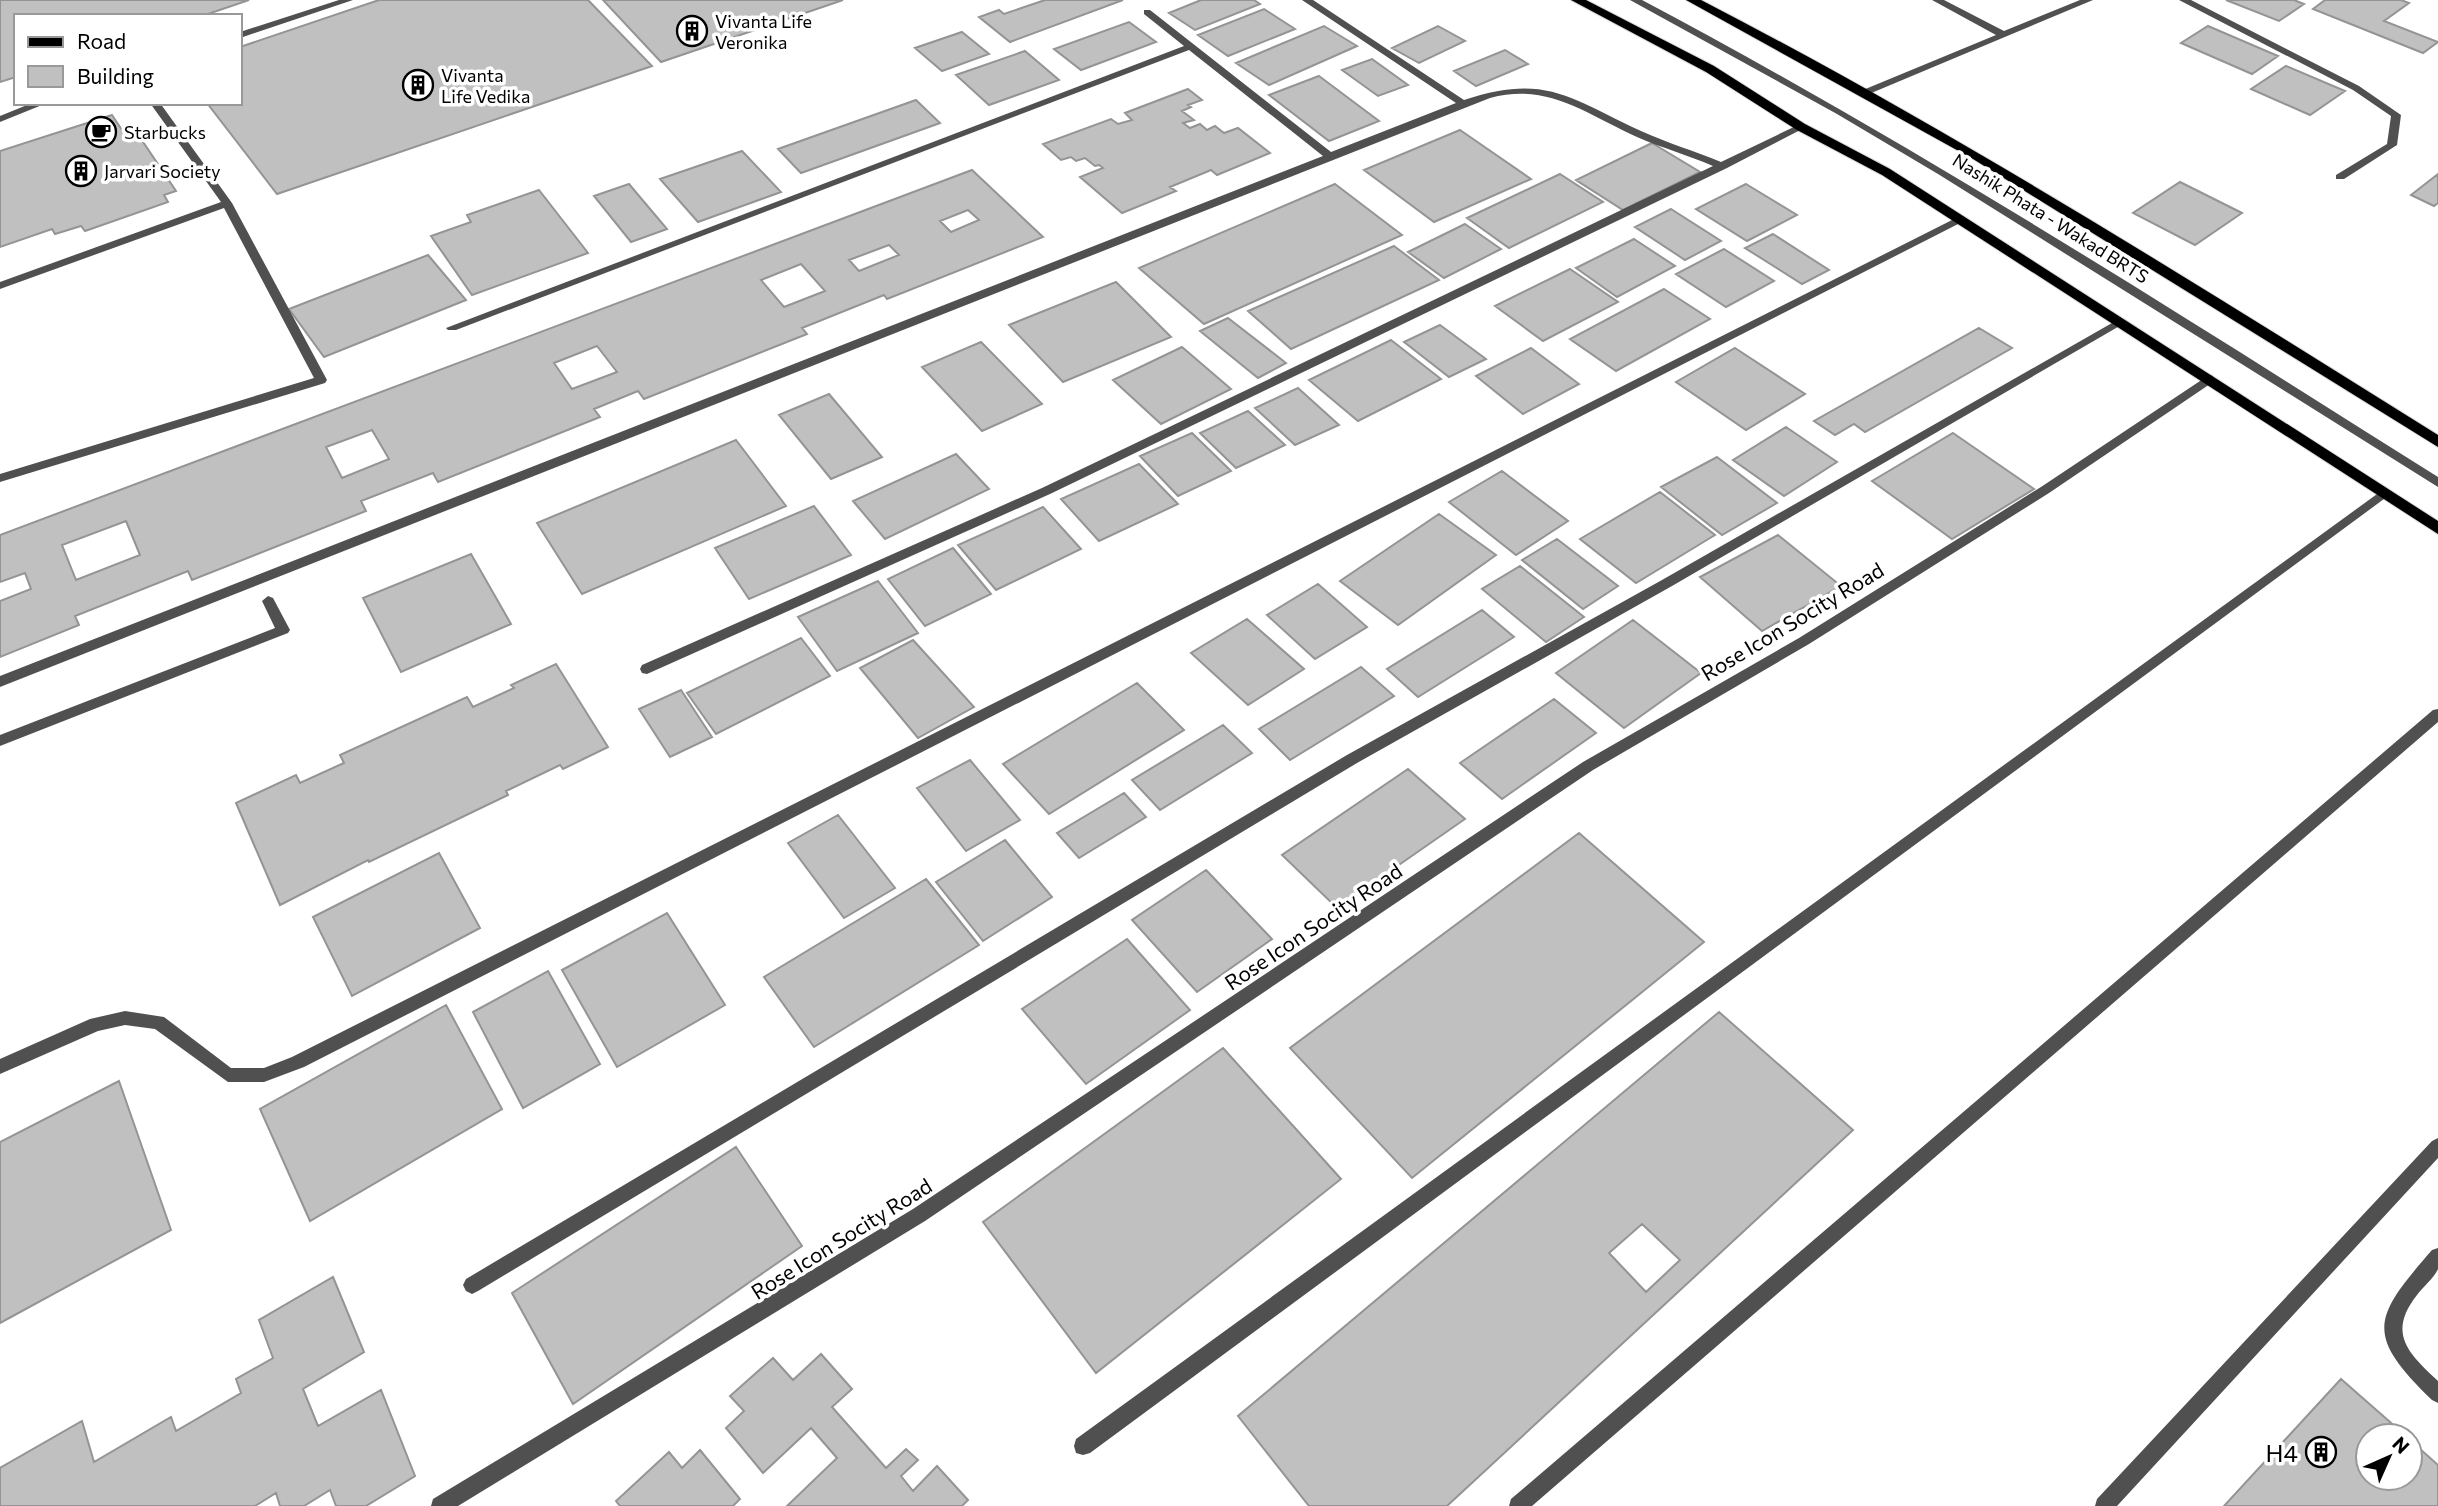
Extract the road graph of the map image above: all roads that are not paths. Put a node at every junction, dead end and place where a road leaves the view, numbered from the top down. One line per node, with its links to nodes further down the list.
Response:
1 (348, 0): 10 (street)
2 (1307, 0): 14 (street)
3 (1577, 0): 18 (main road)
4 (1635, 0): 30 (street, Nashik Phata - Wakad BRTS)
5 (1692, 0): 13 (main road)
6 (1937, 0): 11 (street)
7 (2088, 0): 11 (street)
8 (2184, 0): 21 (street)
9 (1147, 12): 12 (street)
10 (242, 34)
11 (2004, 35): 13 (street)
12 (1191, 46): 19 (street); 26 (street)
13 (1866, 92): 28 (main road)
14 (1463, 104): 19 (street); 20 (street)
15 (36, 105): 17 (street)
16 (156, 105): 22 (street)
17 (0, 118)
18 (1801, 127): 20 (street); 23 (main road)
19 (1332, 158): 35 (street)
20 (1723, 166): 34 (street)
21 (2340, 177)
22 (227, 203): 24 (street); 29 (street)
23 (1960, 219): 25 (main road); 38 (street)
24 (0, 286)
25 (2119, 322): 27 (main road); 41 (street)
26 (452, 328)
27 (2208, 379): 31 (main road); 44 (street, Rose Icon Socity Road)
28 (2438, 442)
29 (0, 478)
30 (2438, 482)
31 (2384, 493): 32 (main road); 43 (street)
32 (2438, 528)
33 (268, 601): 37 (street)
34 (647, 669)
35 (0, 682)
36 (2438, 714): 45 (street)
37 (0, 741)
38 (0, 1067)
39 (2438, 1146): 46 (street)
40 (2438, 1256): 42 (street)
41 (472, 1284)
42 (2438, 1394)
43 (1083, 1446)
44 (440, 1506)
45 (1518, 1506)
46 (2104, 1506)

